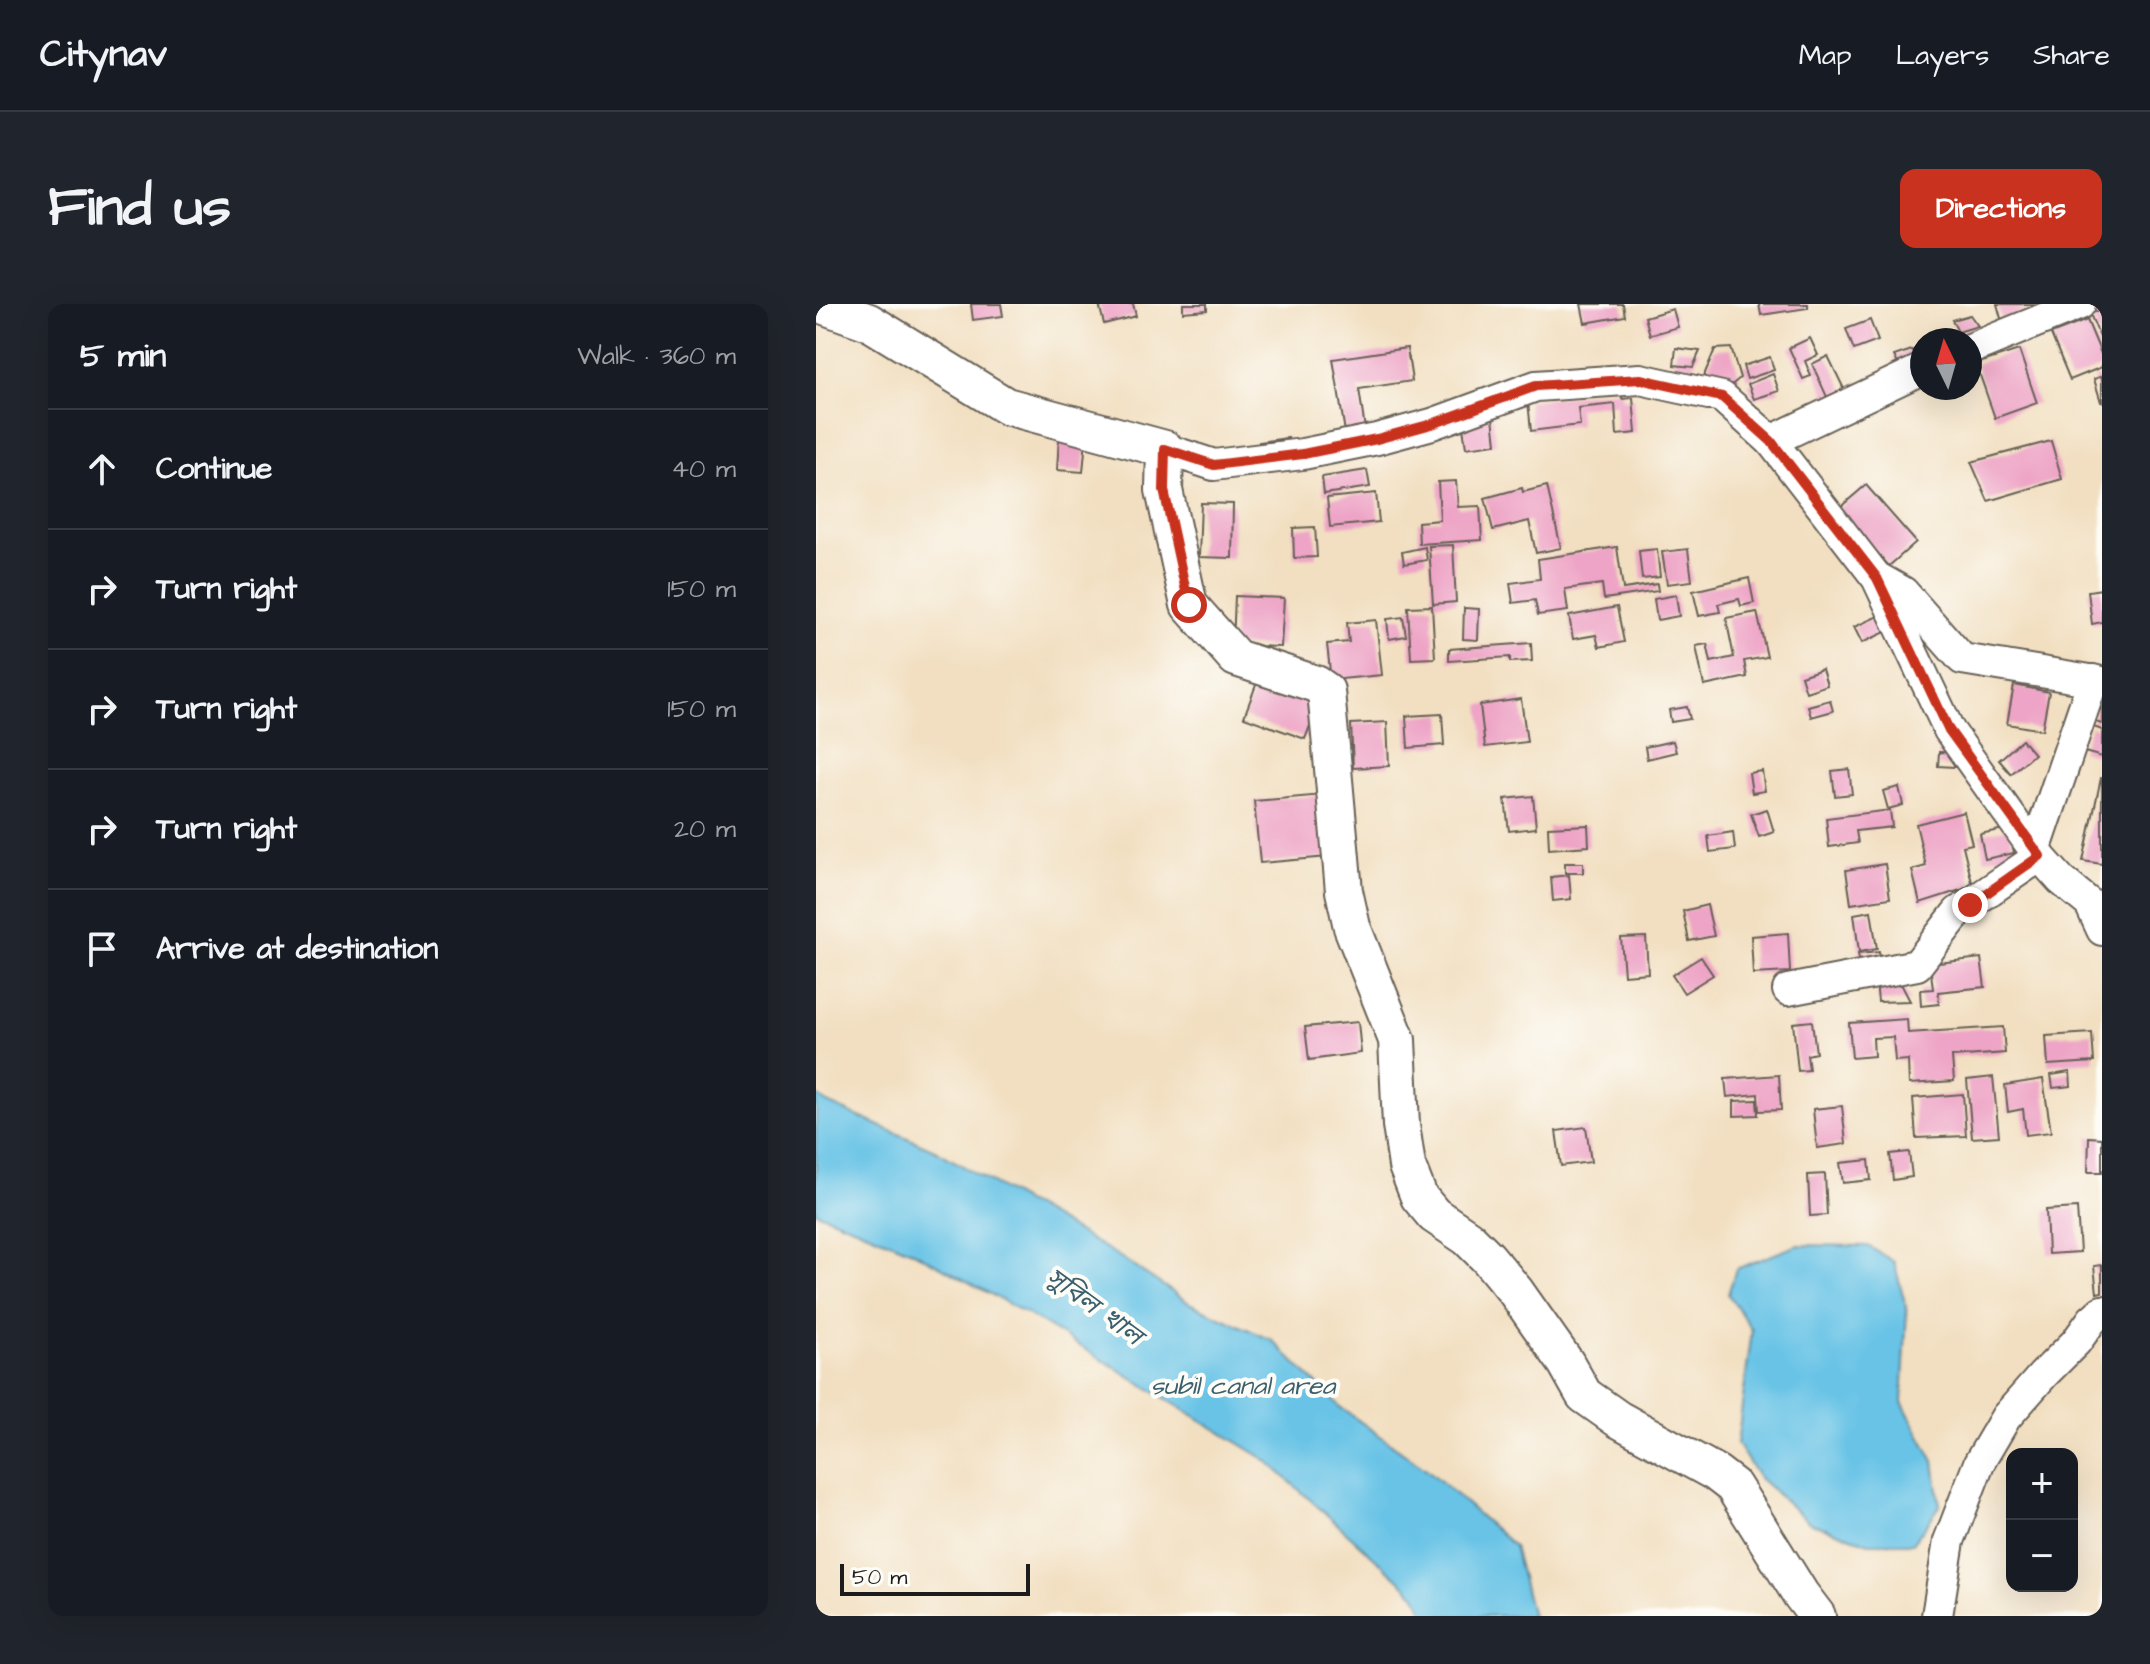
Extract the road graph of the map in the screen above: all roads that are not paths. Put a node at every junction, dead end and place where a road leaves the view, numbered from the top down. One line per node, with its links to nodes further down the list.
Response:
1 (819, 304): 6 (street)
2 (2080, 304): 3 (street)
3 (1982, 344)
4 (1910, 375): 5 (street)
5 (1771, 441): 6 (street); 7 (street)
6 (1165, 449): 13 (street)
7 (1877, 578): 8 (street); 9 (street)
8 (2098, 681): 9 (street)
9 (2038, 854): 10 (street); 11 (street)
10 (2102, 930)
11 (1788, 990)
12 (2102, 1311): 14 (street)
13 (1817, 1616)
14 (1937, 1616)

